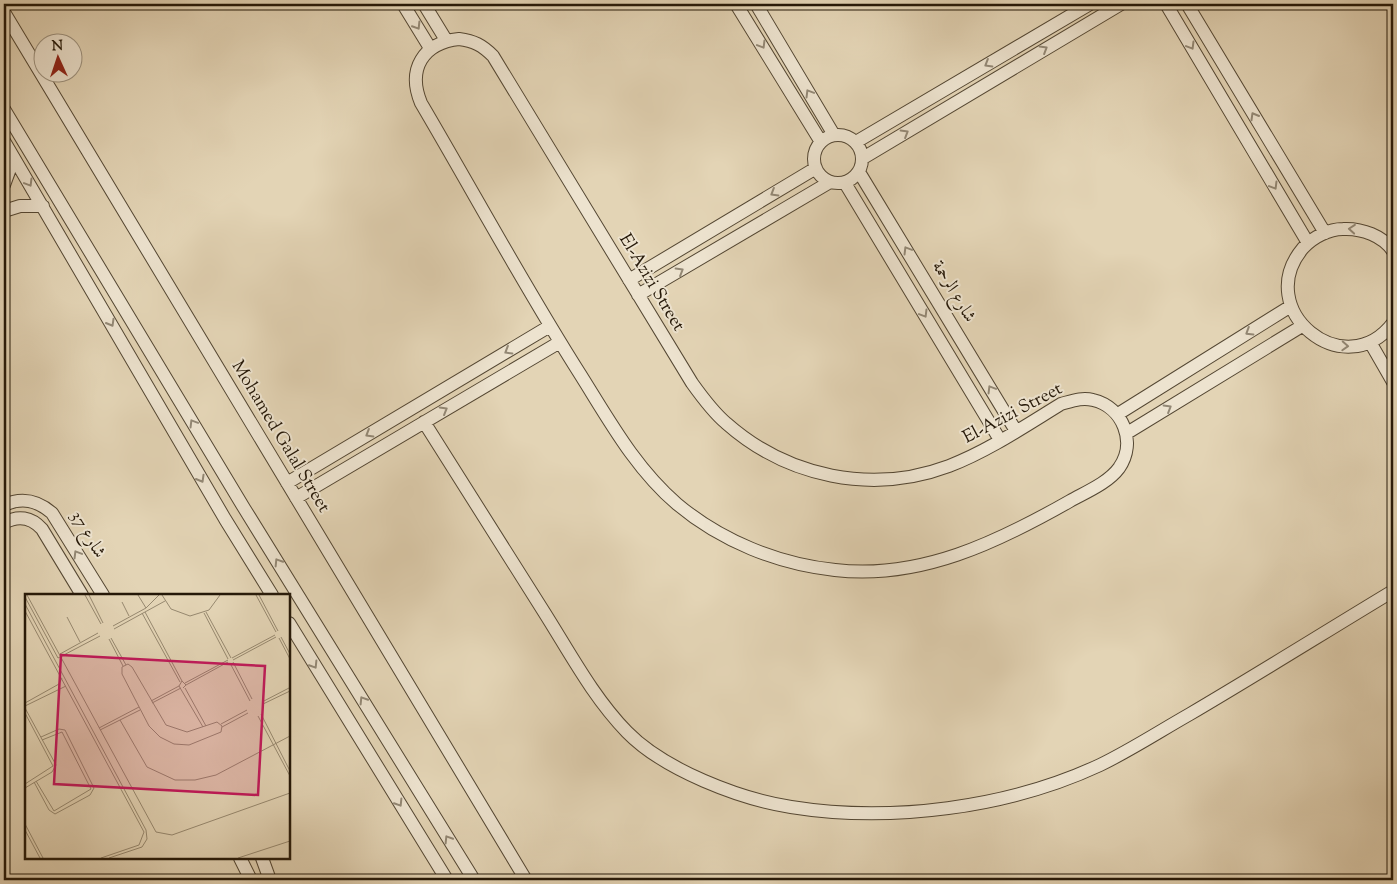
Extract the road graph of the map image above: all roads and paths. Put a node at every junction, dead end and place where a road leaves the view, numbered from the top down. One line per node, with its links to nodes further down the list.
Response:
1 (403, 4): 11 (street, one-way to 11)
2 (424, 4): 10 (street)
3 (736, 4): 15 (street, one-way to 15)
4 (756, 4): 13 (street, one-way to 4)
5 (1090, 4): 16 (street, one-way to 16)
6 (1121, 4): 18 (street, one-way to 6)
7 (1166, 4): 27 (street, one-way to 27)
8 (1187, 4): 26 (street, one-way to 8)
9 (4, 12): 43 (street, Mohamed Galal Street)
10 (446, 40): 11 (street, El-Azizi Street); 29 (street, El-Azizi Street)
11 (430, 48): 32 (street)
12 (4, 109): 46 (street, one-way to 12)
13 (834, 135): 15 (street); 16 (street)
14 (4, 141): 17 (street)
15 (821, 142): 19 (street)
16 (856, 142): 18 (street)
17 (14, 158): 23 (street); 24 (street, one-way to 24)
18 (863, 158): 20 (street)
19 (816, 168): 21 (street); 29 (street, one-way to 29)
20 (860, 172): 22 (street); 40 (street, شارع الرحمة, one-way to 20)
21 (830, 182): 22 (street); 30 (street, one-way to 21)
22 (845, 183): 42 (street, شارع الرحمة, one-way to 42)
23 (4, 185)
24 (43, 206): 25 (street); 47 (street, one-way to 47)
25 (4, 211)
26 (1325, 233): 27 (street); 28 (street, one-way to 26)
27 (1308, 243): 31 (street)
28 (1392, 248)
29 (629, 280): 30 (street, El-Azizi Street)
30 (638, 295): 42 (street, El-Azizi Street)
31 (1291, 306): 33 (street); 38 (street, one-way to 38)
32 (550, 326): 35 (street); 43 (street, one-way to 43)
33 (1302, 326): 36 (street, one-way to 36); 41 (street, one-way to 33)
34 (1392, 331): 36 (street)
35 (560, 342): 39 (street, one-way to 35); 41 (street)
36 (1370, 342): 37 (street)
37 (1393, 382)
38 (1118, 414): 40 (street, El-Azizi Street); 41 (street)
39 (424, 422): 44 (street); 49 (street)
40 (1016, 431): 42 (street, El-Azizi Street)
41 (1127, 433)
42 (1000, 440)
43 (287, 483): 44 (street, Mohamed Galal Street)
44 (296, 498): 60 (street, Mohamed Galal Street)
45 (4, 506): 51 (street, شارع 37, one-way to 45)
46 (244, 508): 47 (street); 59 (street, one-way to 46)
47 (225, 519): 52 (street)
48 (4, 523): 50 (street, شارع 37)
49 (1393, 592)
50 (81, 594)
51 (102, 594)
52 (271, 594)
53 (290, 625): 58 (street, one-way to 58)
54 (240, 859): 56 (street)
55 (262, 859): 57 (street)
56 (251, 880)
57 (270, 880)
58 (447, 880)
59 (474, 880)
60 (526, 880)

